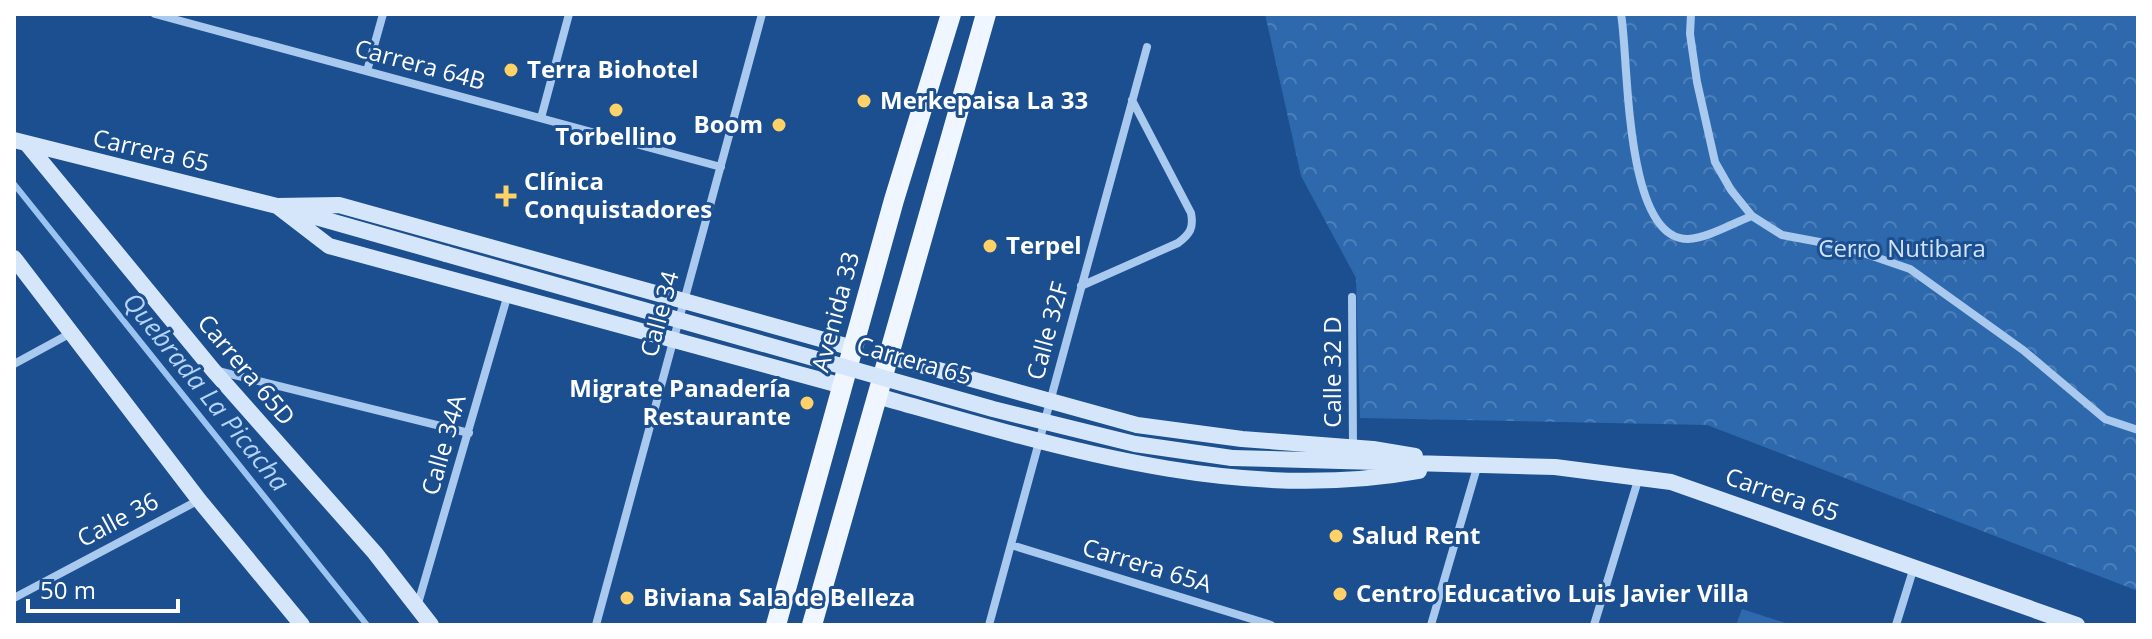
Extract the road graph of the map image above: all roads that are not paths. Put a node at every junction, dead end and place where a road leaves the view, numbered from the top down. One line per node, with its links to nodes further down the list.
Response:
1 (155, 14): 9 (street, Carrera 64B)
2 (383, 14): 11 (street)
3 (569, 14): 13 (street)
4 (762, 14): 15 (street, Calle 34)
5 (951, 14): 25 (main road, Avenida 33)
6 (986, 14): 26 (main road)
7 (1621, 14): 17 (street)
8 (1691, 14): 17 (street)
9 (191, 19): 11 (street, Carrera 64B)
10 (1147, 47): 12 (street, Calle 32F)
11 (367, 71): 13 (street, Carrera 64B)
12 (1132, 100): 19 (street, Calle 32F); 19 (street)
13 (541, 118): 15 (street, Carrera 64B)
14 (20, 142): 16 (street, Carrera 65); 28 (street, Carrera 65D)
15 (721, 167): 22 (street, Calle 34)
16 (277, 206): 20 (street, Carrera 65); 22 (street, Carrera 65); 36 (street, Carrera 65, bridge)
17 (1752, 216): 32 (street)
18 (14, 258): 23 (street)
19 (1081, 286): 31 (street, Calle 32F)
20 (508, 294): 24 (street, Carrera 65); 33 (street, Calle 34A)
21 (1352, 297): 35 (street, Calle 32 D)
22 (684, 301): 24 (street, Calle 34); 25 (street, Carrera 65)
23 (71, 333): 27 (street); 39 (street)
24 (674, 340): 29 (street, Carrera 65); 46 (street, Calle 34)
25 (853, 348): 29 (main road, Avenida 33)
26 (888, 356): 30 (main road); 31 (street, Carrera 65)
27 (14, 364)
28 (213, 370): 33 (street); 43 (street, Carrera 65D)
29 (843, 386): 47 (main road, Avenida 33)
30 (877, 396): 34 (street, Carrera 65); 48 (main road)
31 (1050, 401): 34 (street, Calle 32F); 35 (street, Carrera 65)
32 (2138, 430)
33 (469, 433): 43 (street, Calle 34A)
34 (1039, 441): 36 (street, Carrera 65); 40 (street, Calle 32F)
35 (1353, 447): 36 (street, Carrera 65)
36 (1459, 463): 37 (street, Carrera 65)
37 (1478, 463): 38 (street, Carrera 65); 51 (street)
38 (1640, 475): 41 (street, Carrera 65); 52 (street)
39 (199, 500): 42 (street, Calle 36); 44 (street)
40 (1011, 545): 49 (street, Calle 32F); 50 (street, Carrera 65A)
41 (1914, 567): 53 (street); 54 (street, Carrera 65)
42 (14, 598)
43 (417, 608): 45 (street, Carrera 65D)
44 (302, 625)
45 (431, 625)
46 (596, 625)
47 (776, 625)
48 (812, 625)
49 (989, 625)
50 (1271, 625)
51 (1431, 625)
52 (1594, 625)
53 (1896, 625)
54 (2077, 625)

